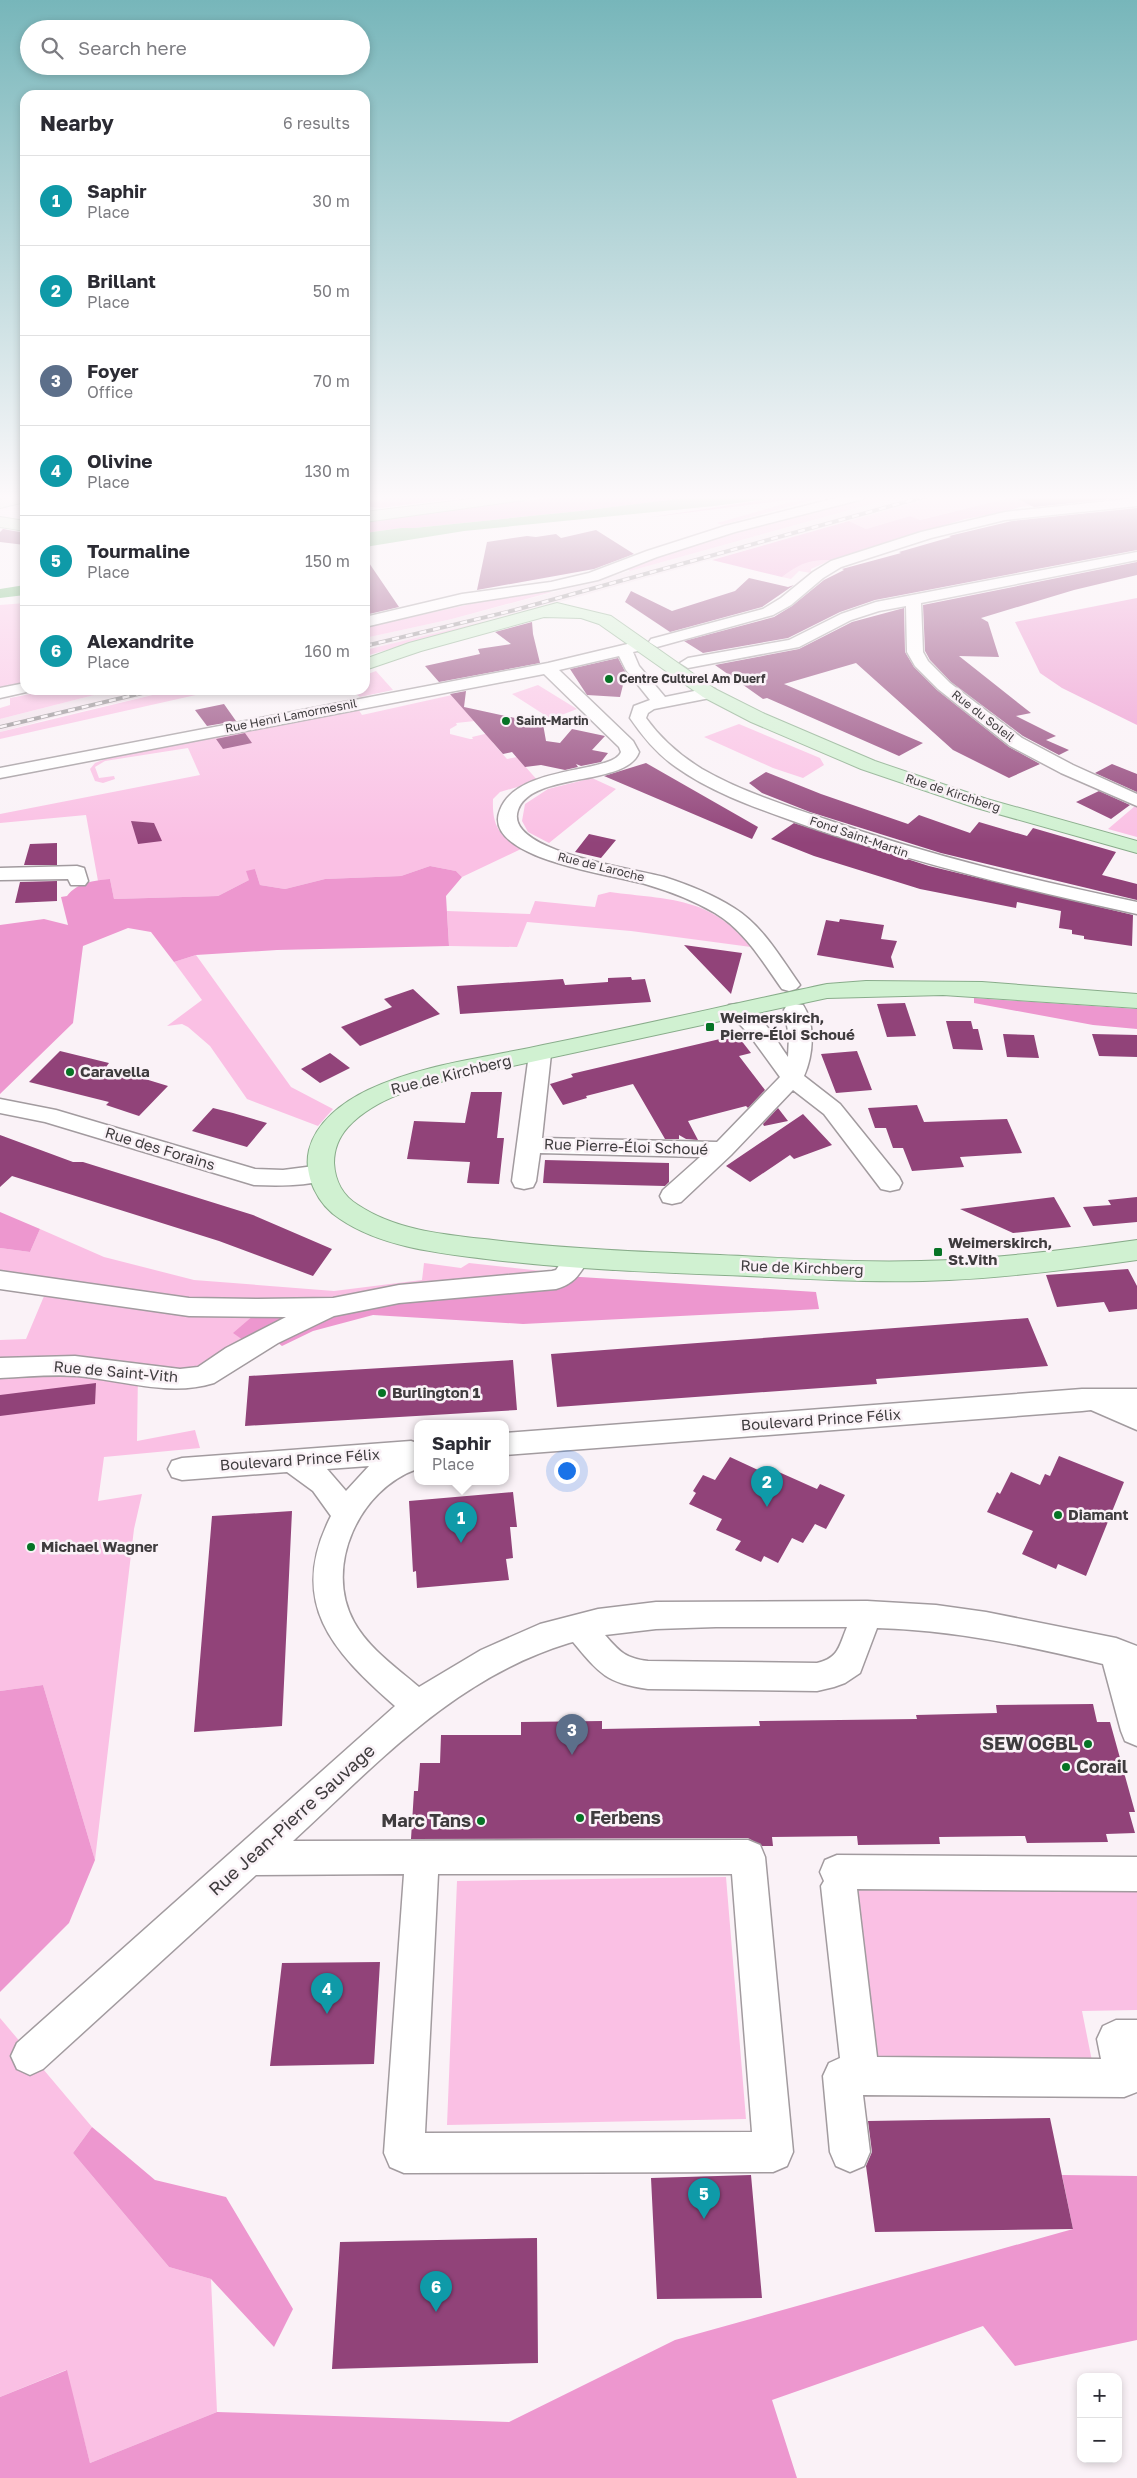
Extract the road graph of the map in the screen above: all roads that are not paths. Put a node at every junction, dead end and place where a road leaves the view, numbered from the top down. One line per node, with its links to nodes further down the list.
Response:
1 (409, 612): 7 (street)
2 (550, 612): 9 (main road, Rue de Kirchberg)
3 (573, 612): 8 (main road, Rue de Kirchberg)
4 (769, 612): 8 (street, Rue Henri Lamormesnil)
5 (861, 612): 10 (street)
6 (913, 612): 18 (street, Rue du Soleil)
7 (370, 621)
8 (640, 646): 10 (main road, Rue de Kirchberg); 11 (street, Rue Henri Lamormesnil); 15 (street)
9 (370, 663)
10 (679, 665): 14 (main road, Rue de Kirchberg); 16 (main road, Rue de Kirchberg)
11 (548, 668): 17 (street, Rue Henri Lamormesnil); 23 (street, Rue de Laroche)
12 (20, 689): 13 (street)
13 (0, 693)
14 (709, 693): 15 (street, Fond Saint-Martin); 16 (main road, Rue de Kirchberg)
15 (661, 703): 22 (street, Fond Saint-Martin)
16 (774, 723): 19 (main road, Rue de Kirchberg)
17 (0, 773)
18 (1137, 801)
19 (1137, 847)
20 (0, 874): 21 (street)
21 (78, 881)
22 (1137, 908)
23 (788, 985)
24 (1137, 1001): 25 (main road, Rue de Kirchberg)
25 (737, 1010): 27 (main road, Rue de Kirchberg); 28 (street)
26 (797, 1016): 28 (street)
27 (540, 1054): 30 (street, Rue Pierre-Éloi Schoué); 32 (main road, Rue de Kirchberg)
28 (792, 1078): 31 (street); 34 (street)
29 (0, 1106): 32 (street, Rue des Forains)
30 (530, 1145): 31 (street, Rue Pierre-Éloi Schoué); 33 (street, Rue Pierre-Éloi Schoué)
31 (723, 1150): 35 (street)
32 (322, 1173): 37 (main road, Rue de Kirchberg)
33 (524, 1180)
34 (890, 1183)
35 (672, 1196)
36 (1137, 1250): 37 (main road, Rue de Kirchberg)
37 (576, 1259): 39 (street, Rue de Saint-Vith)
38 (0, 1280): 39 (street, Rue de Saint-Vith)
39 (333, 1307): 40 (street, Rue de Saint-Vith)
40 (0, 1368)
41 (1137, 1399): 42 (street, Boulevard Prince Félix)
42 (1082, 1400): 43 (street); 44 (street, Boulevard Prince Félix)
43 (1137, 1419)
44 (509, 1444)
45 (414, 1451): 47 (street, Boulevard Prince Félix)
46 (414, 1458): 49 (street)
47 (290, 1461): 48 (street, Boulevard Prince Félix); 49 (street)
48 (182, 1469)
49 (346, 1516): 53 (street)
50 (867, 1614): 51 (street, Rue Jean-Pierre Sauvage); 51 (street); 52 (street, Rue Jean-Pierre Sauvage)
51 (580, 1628): 53 (street, Rue Jean-Pierre Sauvage)
52 (1127, 1656): 54 (street)
53 (418, 1706): 55 (street, Rue Jean-Pierre Sauvage)
54 (1137, 1731)
55 (250, 1858): 56 (street); 59 (street, Rue Jean-Pierre Sauvage)
56 (422, 1858): 56 (street)
57 (1137, 1874): 60 (street)
58 (1137, 2039): 61 (street)
59 (30, 2056)
60 (859, 2062)
61 (850, 2152)

